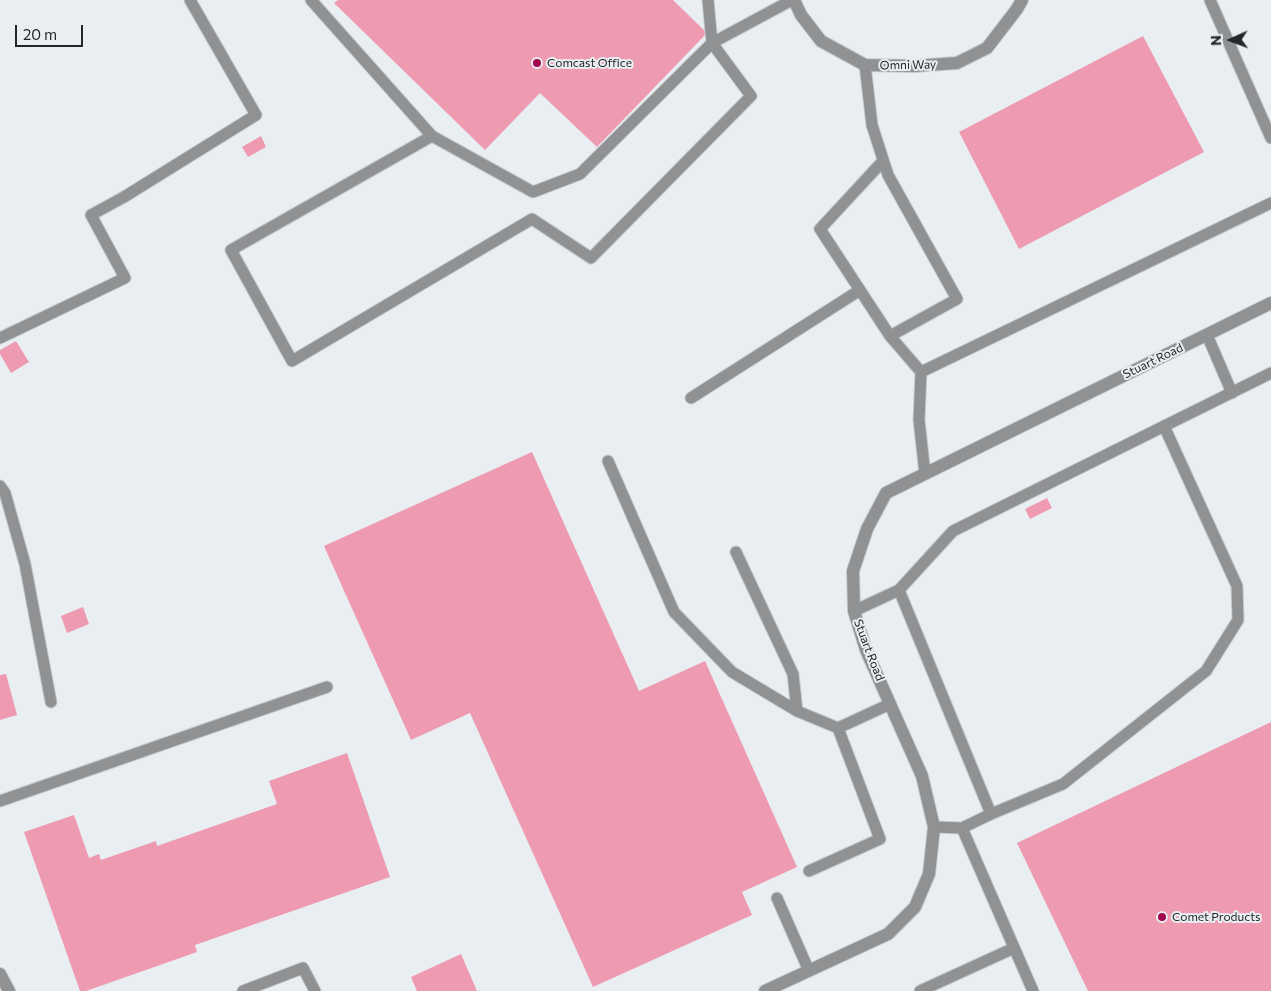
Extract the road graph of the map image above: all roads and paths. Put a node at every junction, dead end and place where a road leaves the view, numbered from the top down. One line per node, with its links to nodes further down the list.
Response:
1 (190, 0): 17 (lane)
2 (311, 0): 9 (lane)
3 (708, 0): 7 (lane)
4 (793, 0): 7 (lane); 8 (street, Omni Way)
5 (1022, 0): 8 (street, Omni Way)
6 (1210, 0): 10 (lane)
7 (712, 43): 9 (lane); 9 (lane)
8 (865, 65): 11 (lane)
9 (432, 136)
10 (1271, 138)
11 (883, 161): 13 (lane); 16 (lane)
12 (1271, 203): 18 (lane)
13 (860, 290): 16 (lane); 21 (lane)
14 (1271, 303): 15 (street, Stuart Road)
15 (1207, 335): 20 (lane); 24 (street, Stuart Road)
16 (890, 336): 18 (lane)
17 (0, 338)
18 (921, 372): 24 (lane)
19 (1271, 373): 20 (lane)
20 (1232, 393): 22 (lane)
21 (691, 398)
22 (1164, 426): 27 (lane); 35 (lane)
23 (608, 461): 32 (lane)
24 (925, 474): 28 (street, Stuart Road)
25 (0, 486): 30 (lane)
26 (736, 552): 32 (lane)
27 (899, 590): 28 (lane); 35 (lane)
28 (854, 611): 31 (street, Stuart Road)
29 (327, 687): 34 (lane)
30 (50, 702)
31 (890, 704): 33 (lane); 36 (street, Stuart Road)
32 (797, 711): 33 (lane)
33 (838, 728): 38 (lane)
34 (0, 801)
35 (991, 814): 37 (lane)
36 (934, 827): 37 (lane); 41 (street, Stuart Road)
37 (962, 828): 40 (lane)
38 (809, 871)
39 (777, 898): 41 (lane)
40 (1014, 948): 48 (lane); 49 (lane)
41 (809, 970): 43 (street, Stuart Road)
42 (0, 974): 44 (street)
43 (778, 988): 47 (street, Stuart Road)
44 (9, 991)
45 (243, 991): 46 (lane)
46 (315, 991)
47 (764, 991)
48 (920, 991)
49 (1033, 991)

